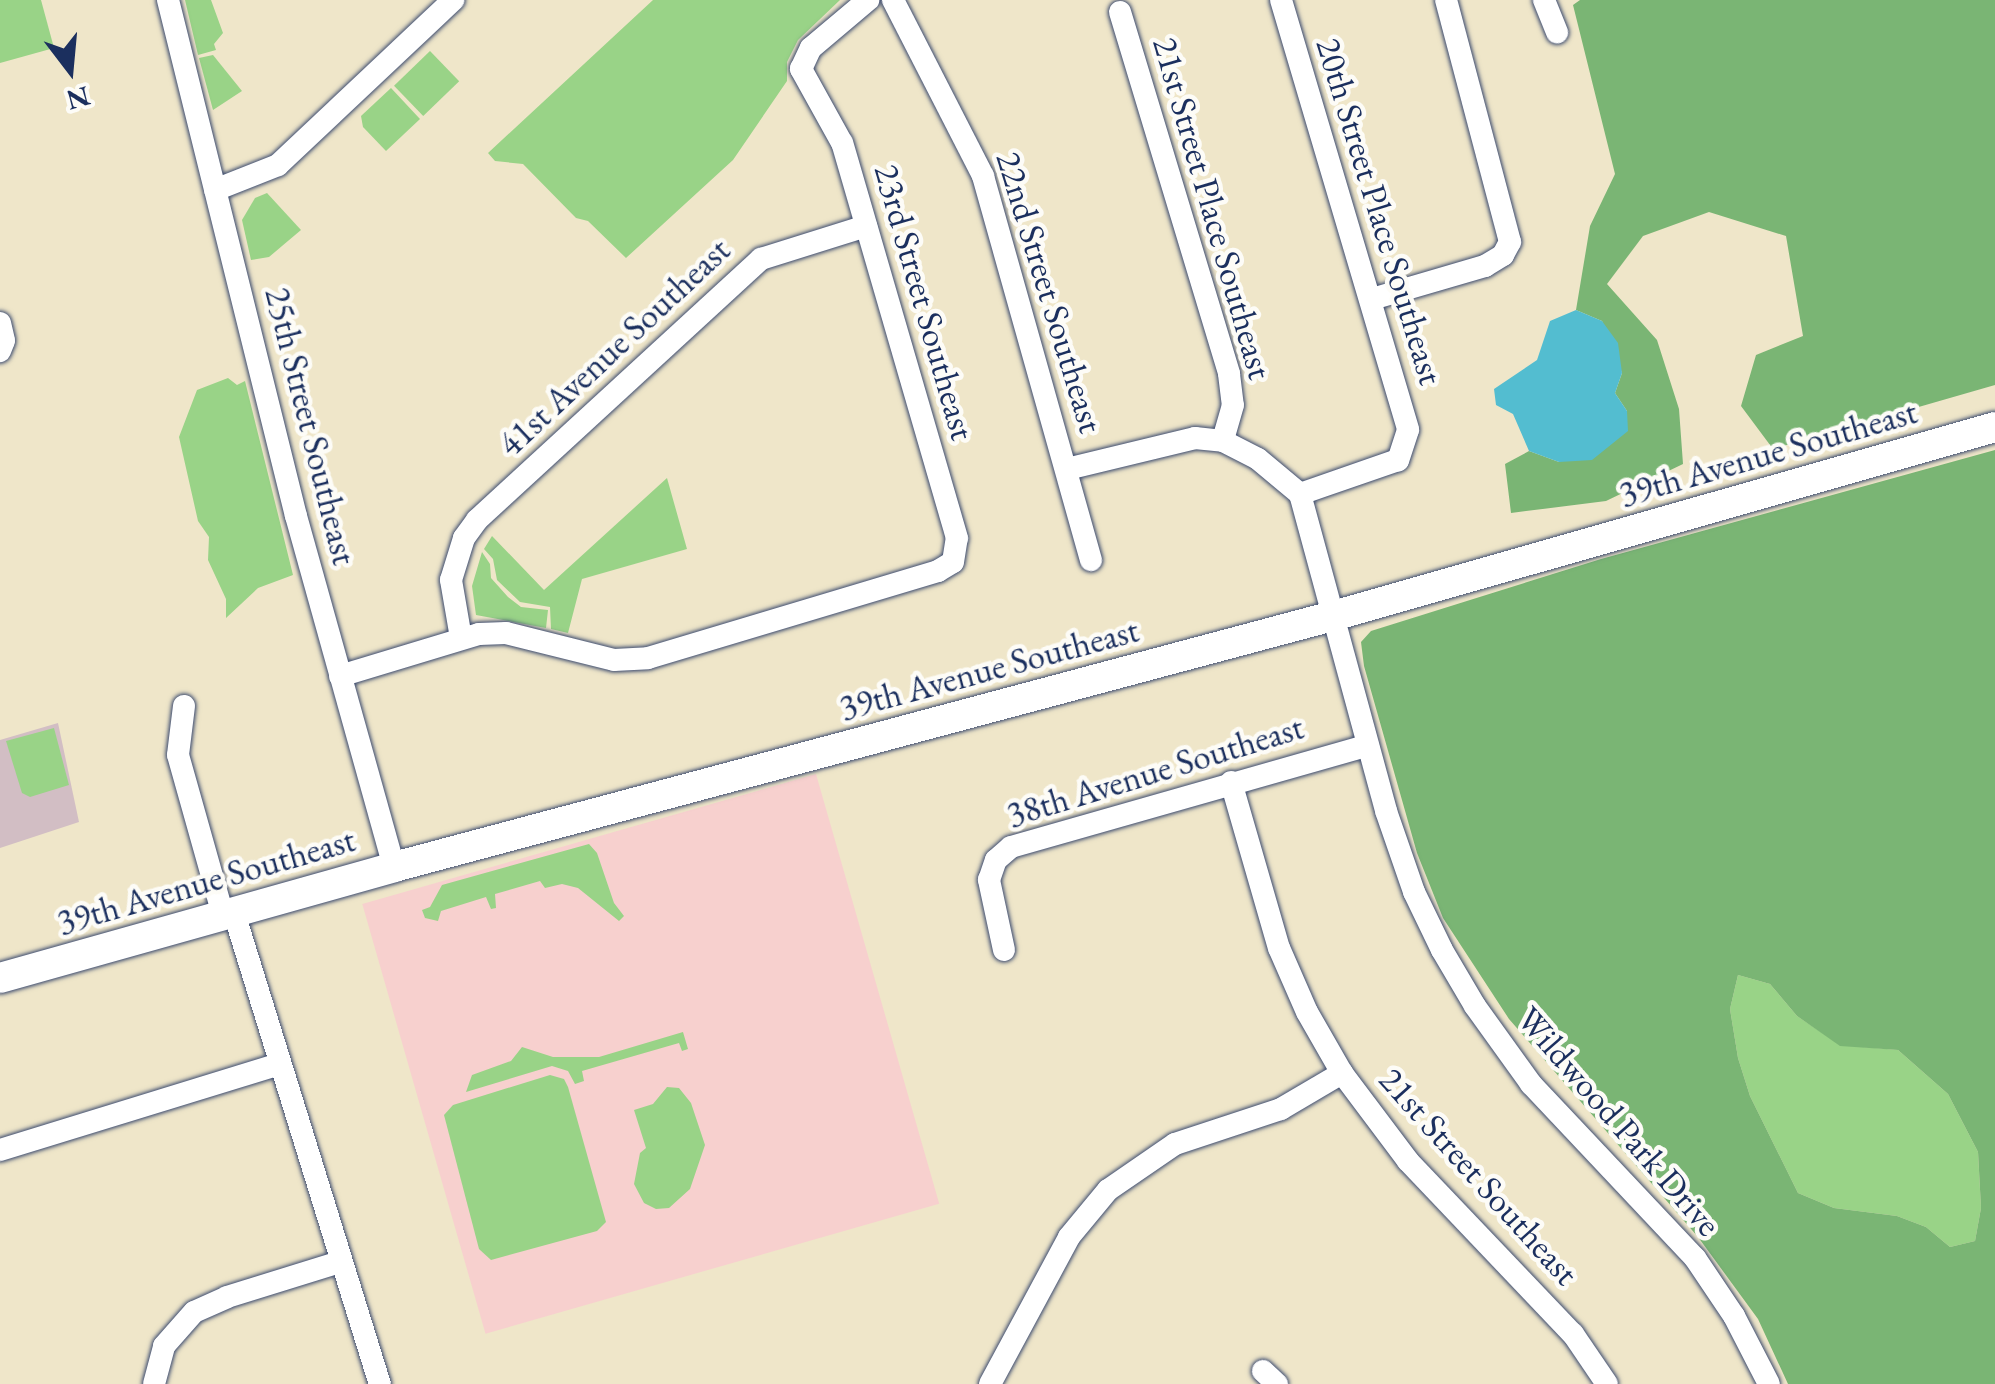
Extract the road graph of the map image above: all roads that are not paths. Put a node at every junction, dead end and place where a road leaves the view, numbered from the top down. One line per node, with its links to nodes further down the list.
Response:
1 (168, 0): 10 (street, 25th Street Southeast)
2 (453, 0): 10 (street)
3 (868, 0): 11 (street, 23rd Street Southeast)
4 (893, 0): 17 (street, 22nd Street Southeast)
5 (1281, 0): 12 (street, 20th Street Place Southeast)
6 (1446, 0): 12 (street)
7 (1544, 0): 9 (street)
8 (1120, 12): 16 (street, 21st Street Place Southeast)
9 (1558, 33)
10 (215, 190): 22 (street, 25th Street Southeast)
11 (866, 226): 21 (street, 41st Avenue Southeast); 21 (street, 23rd Street Southeast)
12 (1372, 299): 18 (street, 20th Street Place Southeast)
13 (0, 323): 14 (street)
14 (0, 351)
15 (1995, 427): 20 (main road, 39th Avenue Southeast)
16 (1223, 441): 17 (street); 18 (street)
17 (1067, 469): 19 (street, 22nd Street Southeast)
18 (1300, 494): 20 (street)
19 (1091, 560)
20 (1333, 616): 24 (street, Wildwood Park Drive); 26 (main road, 39th Avenue Southeast)
21 (461, 638): 22 (street)
22 (340, 676): 26 (street, 25th Street Southeast)
23 (184, 706): 27 (street)
24 (1368, 745): 25 (street, 38th Avenue Southeast); 38 (street, Wildwood Park Drive)
25 (1231, 782): 28 (street, 38th Avenue Southeast); 31 (street, 21st Street Southeast)
26 (394, 867): 27 (main road, 39th Avenue Southeast)
27 (229, 914): 29 (main road, 39th Avenue Southeast); 30 (street)
28 (1004, 950)
29 (0, 978)
30 (280, 1064): 32 (street); 33 (street)
31 (1342, 1073): 36 (street); 37 (street, 21st Street Southeast)
32 (0, 1150)
33 (340, 1262): 34 (street); 35 (street)
34 (154, 1384)
35 (380, 1384)
36 (990, 1384)
37 (1608, 1384)
38 (1769, 1384)

